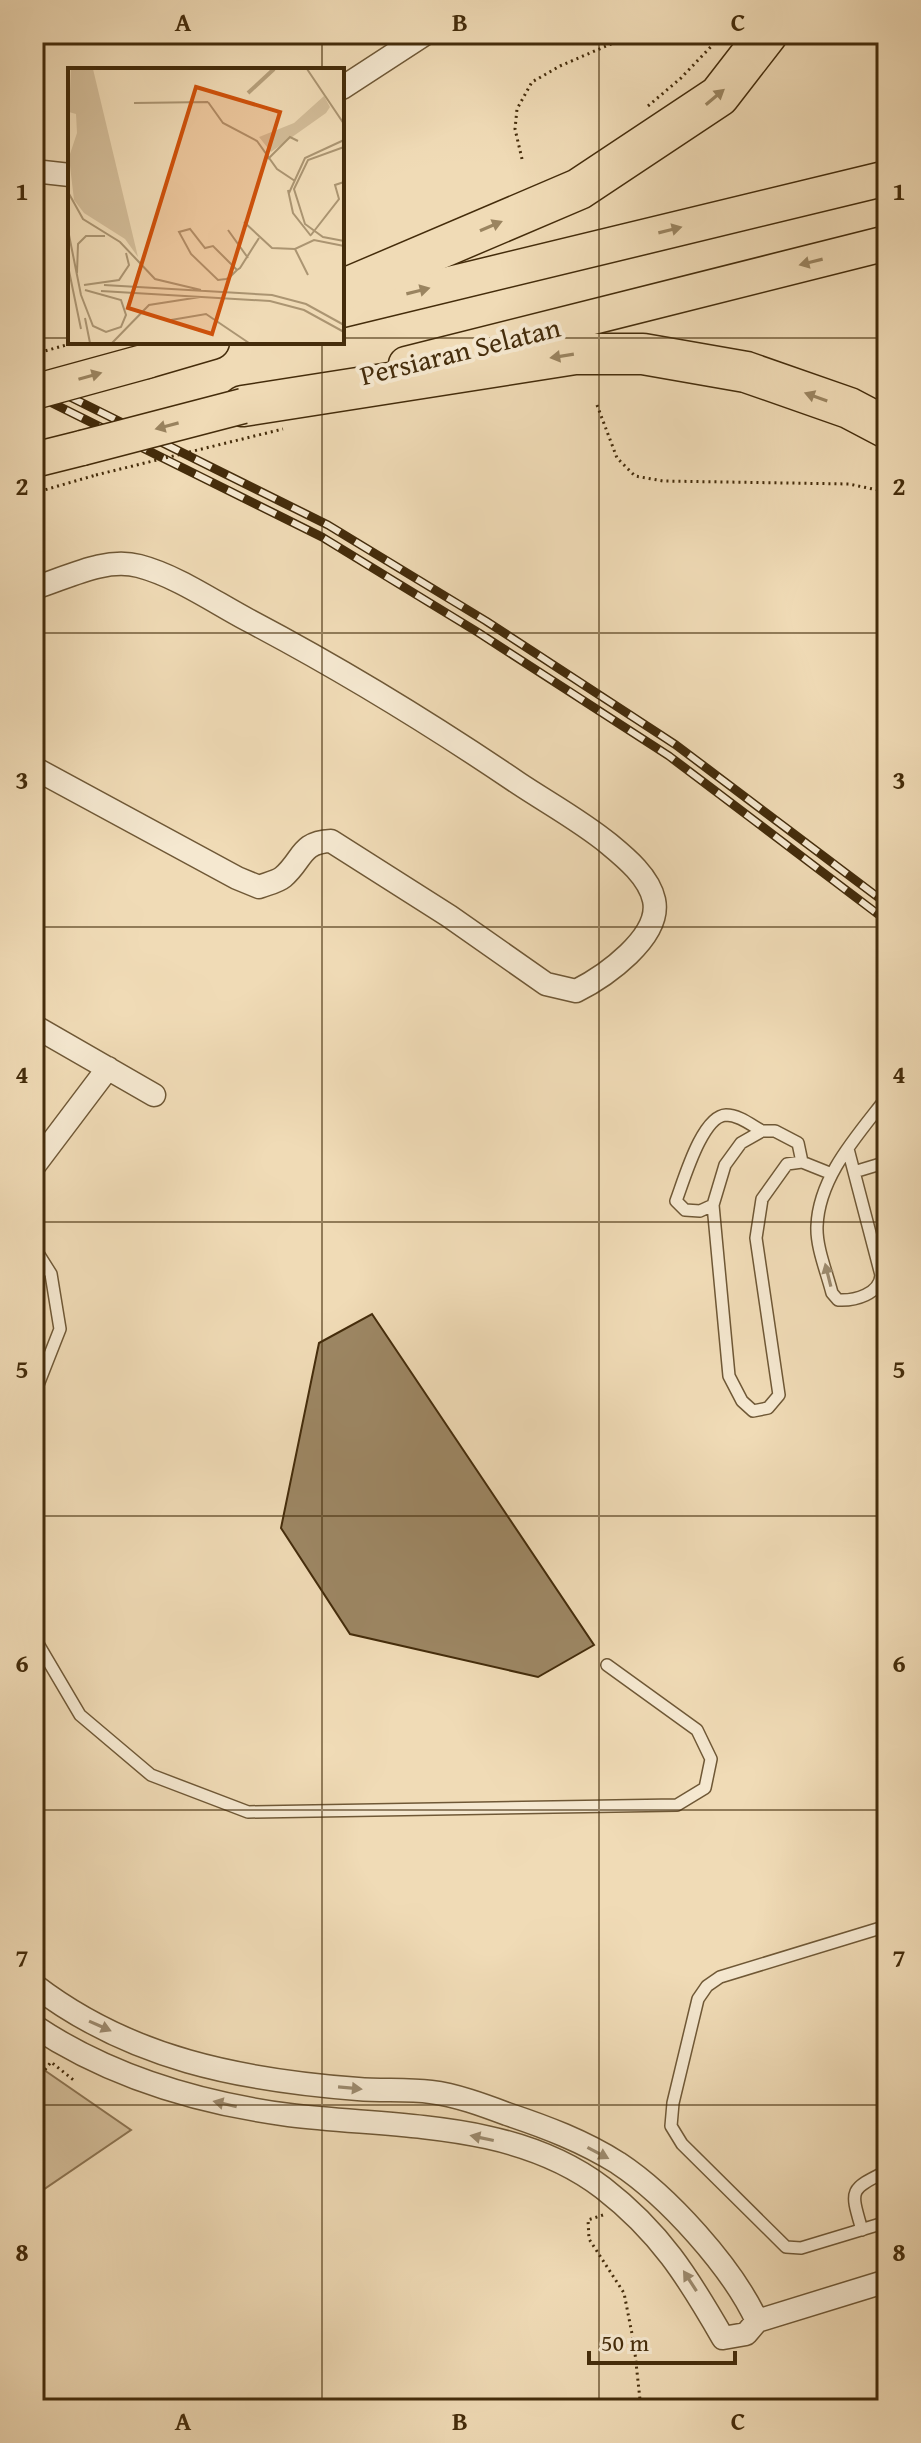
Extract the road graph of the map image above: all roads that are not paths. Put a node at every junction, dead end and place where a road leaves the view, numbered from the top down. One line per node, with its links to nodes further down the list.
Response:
1 (425, 34): 3 (street)
2 (767, 34): 8 (highway, one-way to 2)
3 (344, 87)
4 (34, 171): 5 (street)
5 (68, 175)
6 (887, 178): 9 (main road, one-way to 6)
7 (887, 243): 12 (main road, Persiaran Selatan, one-way to 12)
8 (344, 289)
9 (344, 310)
10 (205, 344): 11 (main road, one-way to 10, bridge)
11 (34, 392)
12 (243, 406): 13 (highway, one-way to 12); 14 (main road, Persiaran Selatan, one-way to 14, bridge)
13 (887, 428)
14 (34, 460)
15 (34, 588): 16 (street)
16 (34, 768)
17 (34, 1026): 18 (street)
18 (108, 1068): 19 (street); 25 (street)
19 (154, 1095)
20 (887, 1097): 22 (lane)
21 (762, 1131): 23 (lane); 28 (lane); 28 (lane)
22 (848, 1149): 26 (lane); 27 (lane)
23 (802, 1162): 27 (lane); 28 (lane)
24 (887, 1162): 26 (lane)
25 (34, 1166)
26 (854, 1172): 27 (lane, one-way to 27)
27 (832, 1174)
28 (713, 1205)
29 (34, 1247): 30 (lane)
30 (34, 1395)
31 (34, 1637): 32 (lane)
32 (607, 1665)
33 (887, 1926): 38 (lane)
34 (34, 1985): 40 (street, one-way to 40)
35 (34, 2026): 40 (street, one-way to 35)
36 (887, 2171): 38 (lane)
37 (887, 2222): 38 (lane)
38 (862, 2230)
39 (887, 2281): 40 (street)
40 (757, 2321)

